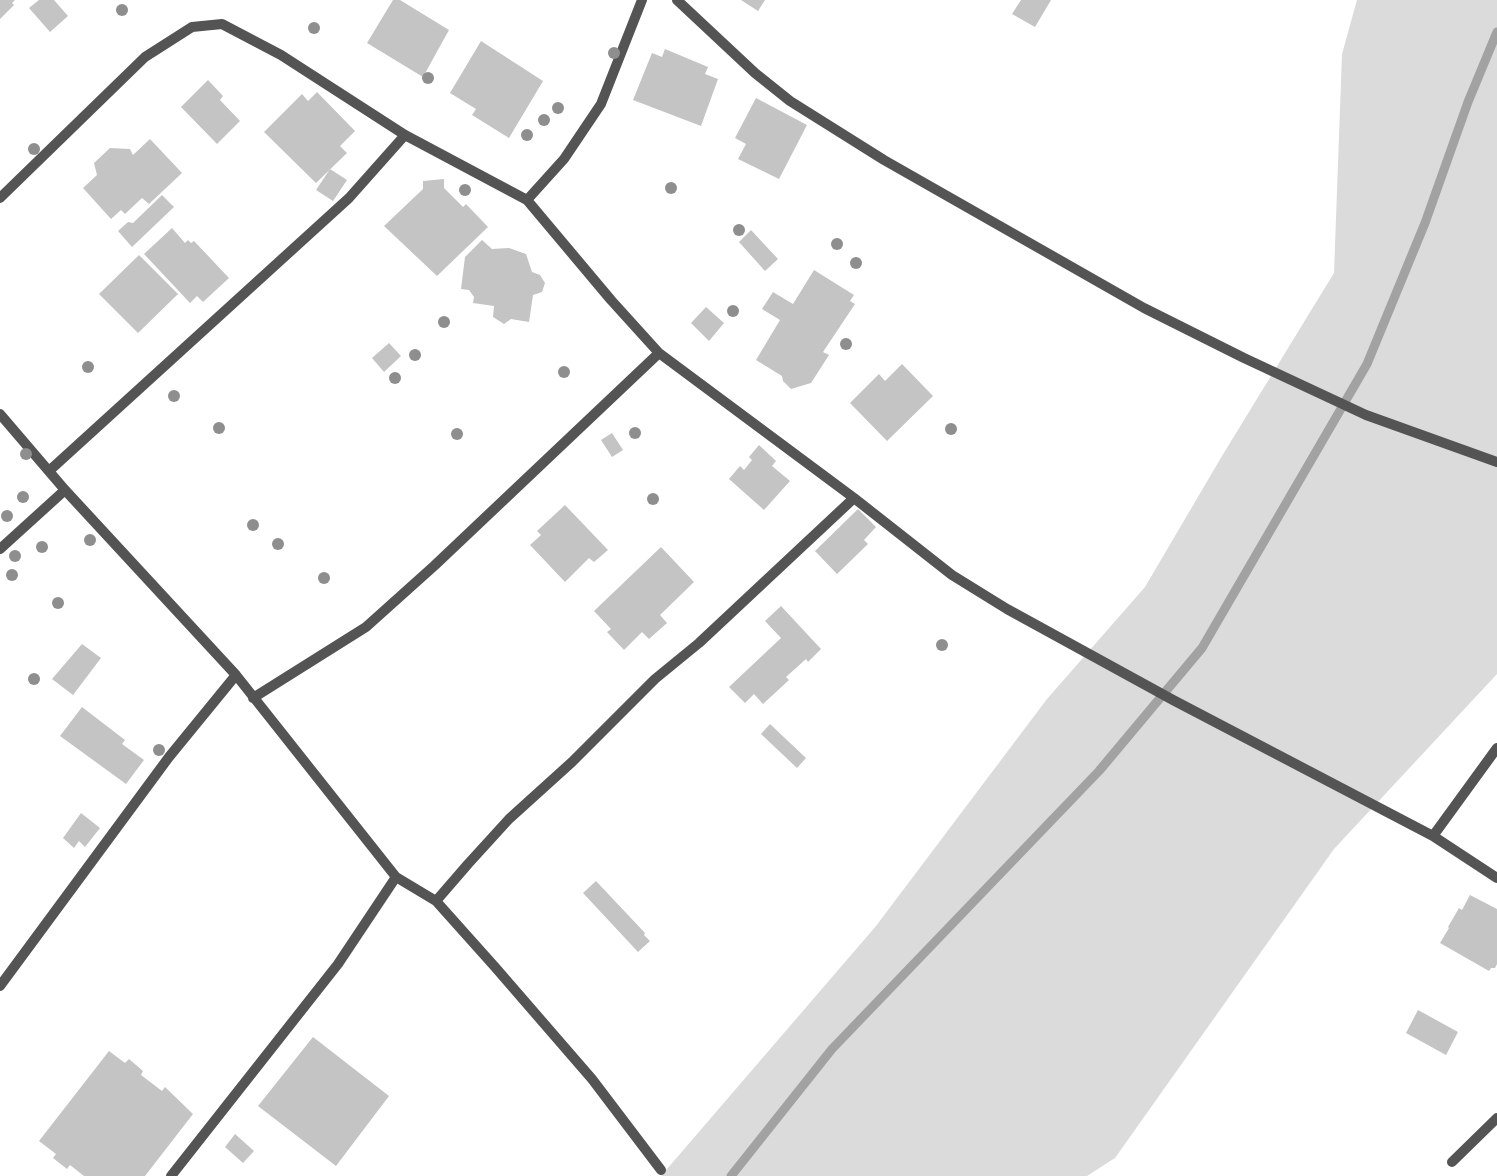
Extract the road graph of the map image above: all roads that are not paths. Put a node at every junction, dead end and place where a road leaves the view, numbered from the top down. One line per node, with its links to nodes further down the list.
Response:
1 (642, 0): 5 (street)
2 (677, 0): 8 (street)
3 (405, 135): 4 (street); 5 (street); 9 (street)
4 (0, 198)
5 (527, 200): 6 (street)
6 (659, 353): 11 (street); 14 (street)
7 (0, 414): 9 (street)
8 (1497, 462)
9 (49, 471): 10 (street)
10 (65, 490): 12 (street); 13 (street)
11 (854, 498): 16 (street); 19 (street)
12 (0, 549)
13 (236, 675): 14 (street); 20 (street)
14 (253, 698): 17 (street)
15 (1497, 748): 16 (street)
16 (1432, 836): 18 (street)
17 (396, 877): 19 (street); 24 (street)
18 (1497, 878)
19 (436, 901): 23 (street)
20 (0, 986)
21 (1497, 1118): 22 (street)
22 (1452, 1162)
23 (661, 1170)
24 (172, 1176)

